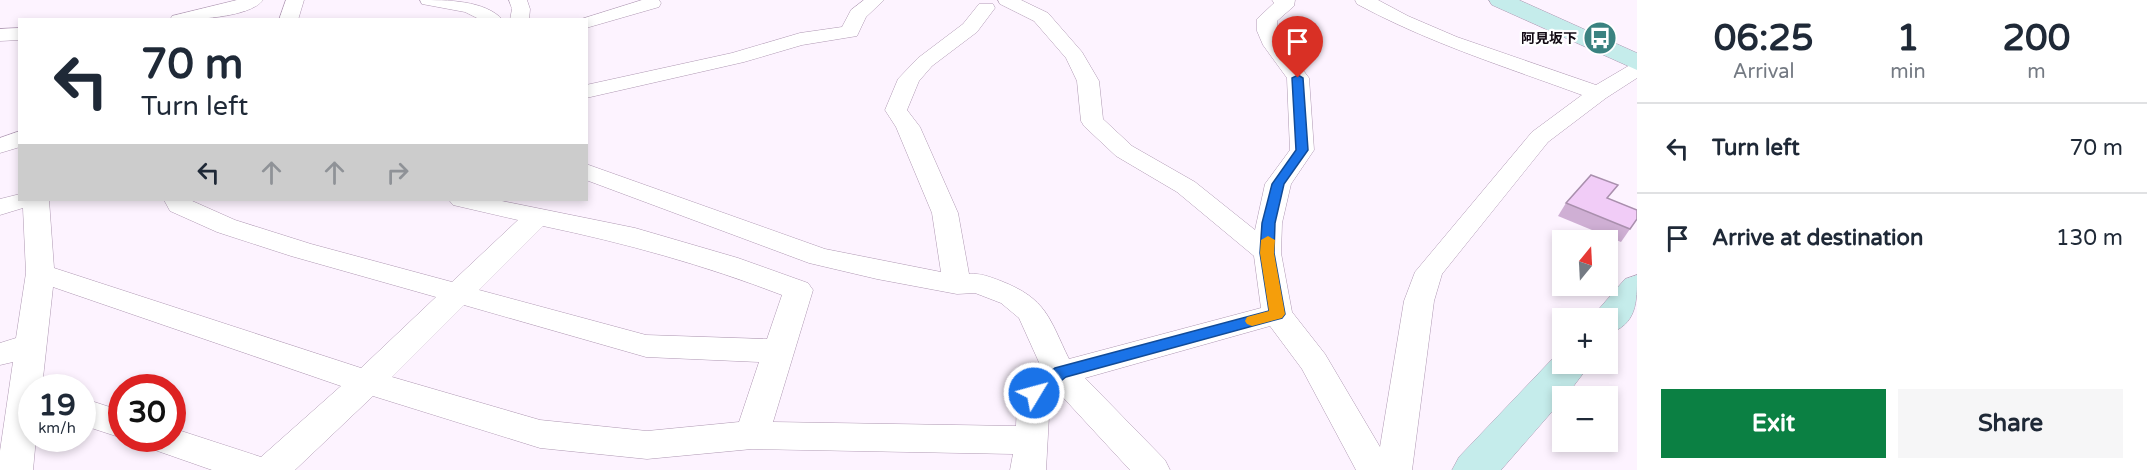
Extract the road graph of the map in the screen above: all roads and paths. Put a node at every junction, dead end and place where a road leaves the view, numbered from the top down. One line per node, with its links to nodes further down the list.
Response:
1 (254, 0): 11 (street)
2 (295, 0): 12 (street)
3 (429, 0): 13 (street)
4 (518, 0): 14 (street)
5 (875, 0): 18 (street)
6 (1281, 0): 27 (street)
7 (1364, 0): 19 (street)
8 (1500, 0): 16 (main road)
9 (990, 2): 27 (street); 29 (street)
10 (652, 3): 15 (street)
11 (202, 17)
12 (289, 18)
13 (492, 18)
14 (519, 18)
15 (588, 21)
16 (1637, 62)
17 (1637, 69): 19 (street)
18 (588, 92)
19 (1598, 93): 50 (street)
20 (588, 172): 29 (street)
21 (21, 201): 25 (street)
22 (36, 201): 28 (street)
23 (177, 201): 31 (street)
24 (466, 201): 26 (street)
25 (0, 207)
26 (537, 217): 31 (street); 35 (street)
27 (1267, 253): 33 (street)
28 (40, 273): 34 (street); 40 (street)
29 (957, 284): 37 (street)
30 (1637, 287): 32 (main road)
31 (459, 294): 35 (street); 40 (street)
32 (1618, 309)
33 (1277, 314): 37 (street); 49 (street)
34 (31, 345): 36 (street); 38 (street)
35 (777, 351): 41 (street)
36 (0, 354)
37 (1060, 373): 44 (street); 48 (street)
38 (30, 374)
39 (1562, 374): 51 (main road)
40 (367, 382): 41 (street); 47 (street)
41 (752, 435): 44 (street)
42 (186, 447): 46 (street)
43 (18, 452): 45 (street)
44 (1030, 455)
45 (15, 470)
46 (255, 470)
47 (271, 470)
48 (1152, 470)
49 (1380, 470)
50 (1394, 470)
51 (1474, 470)

